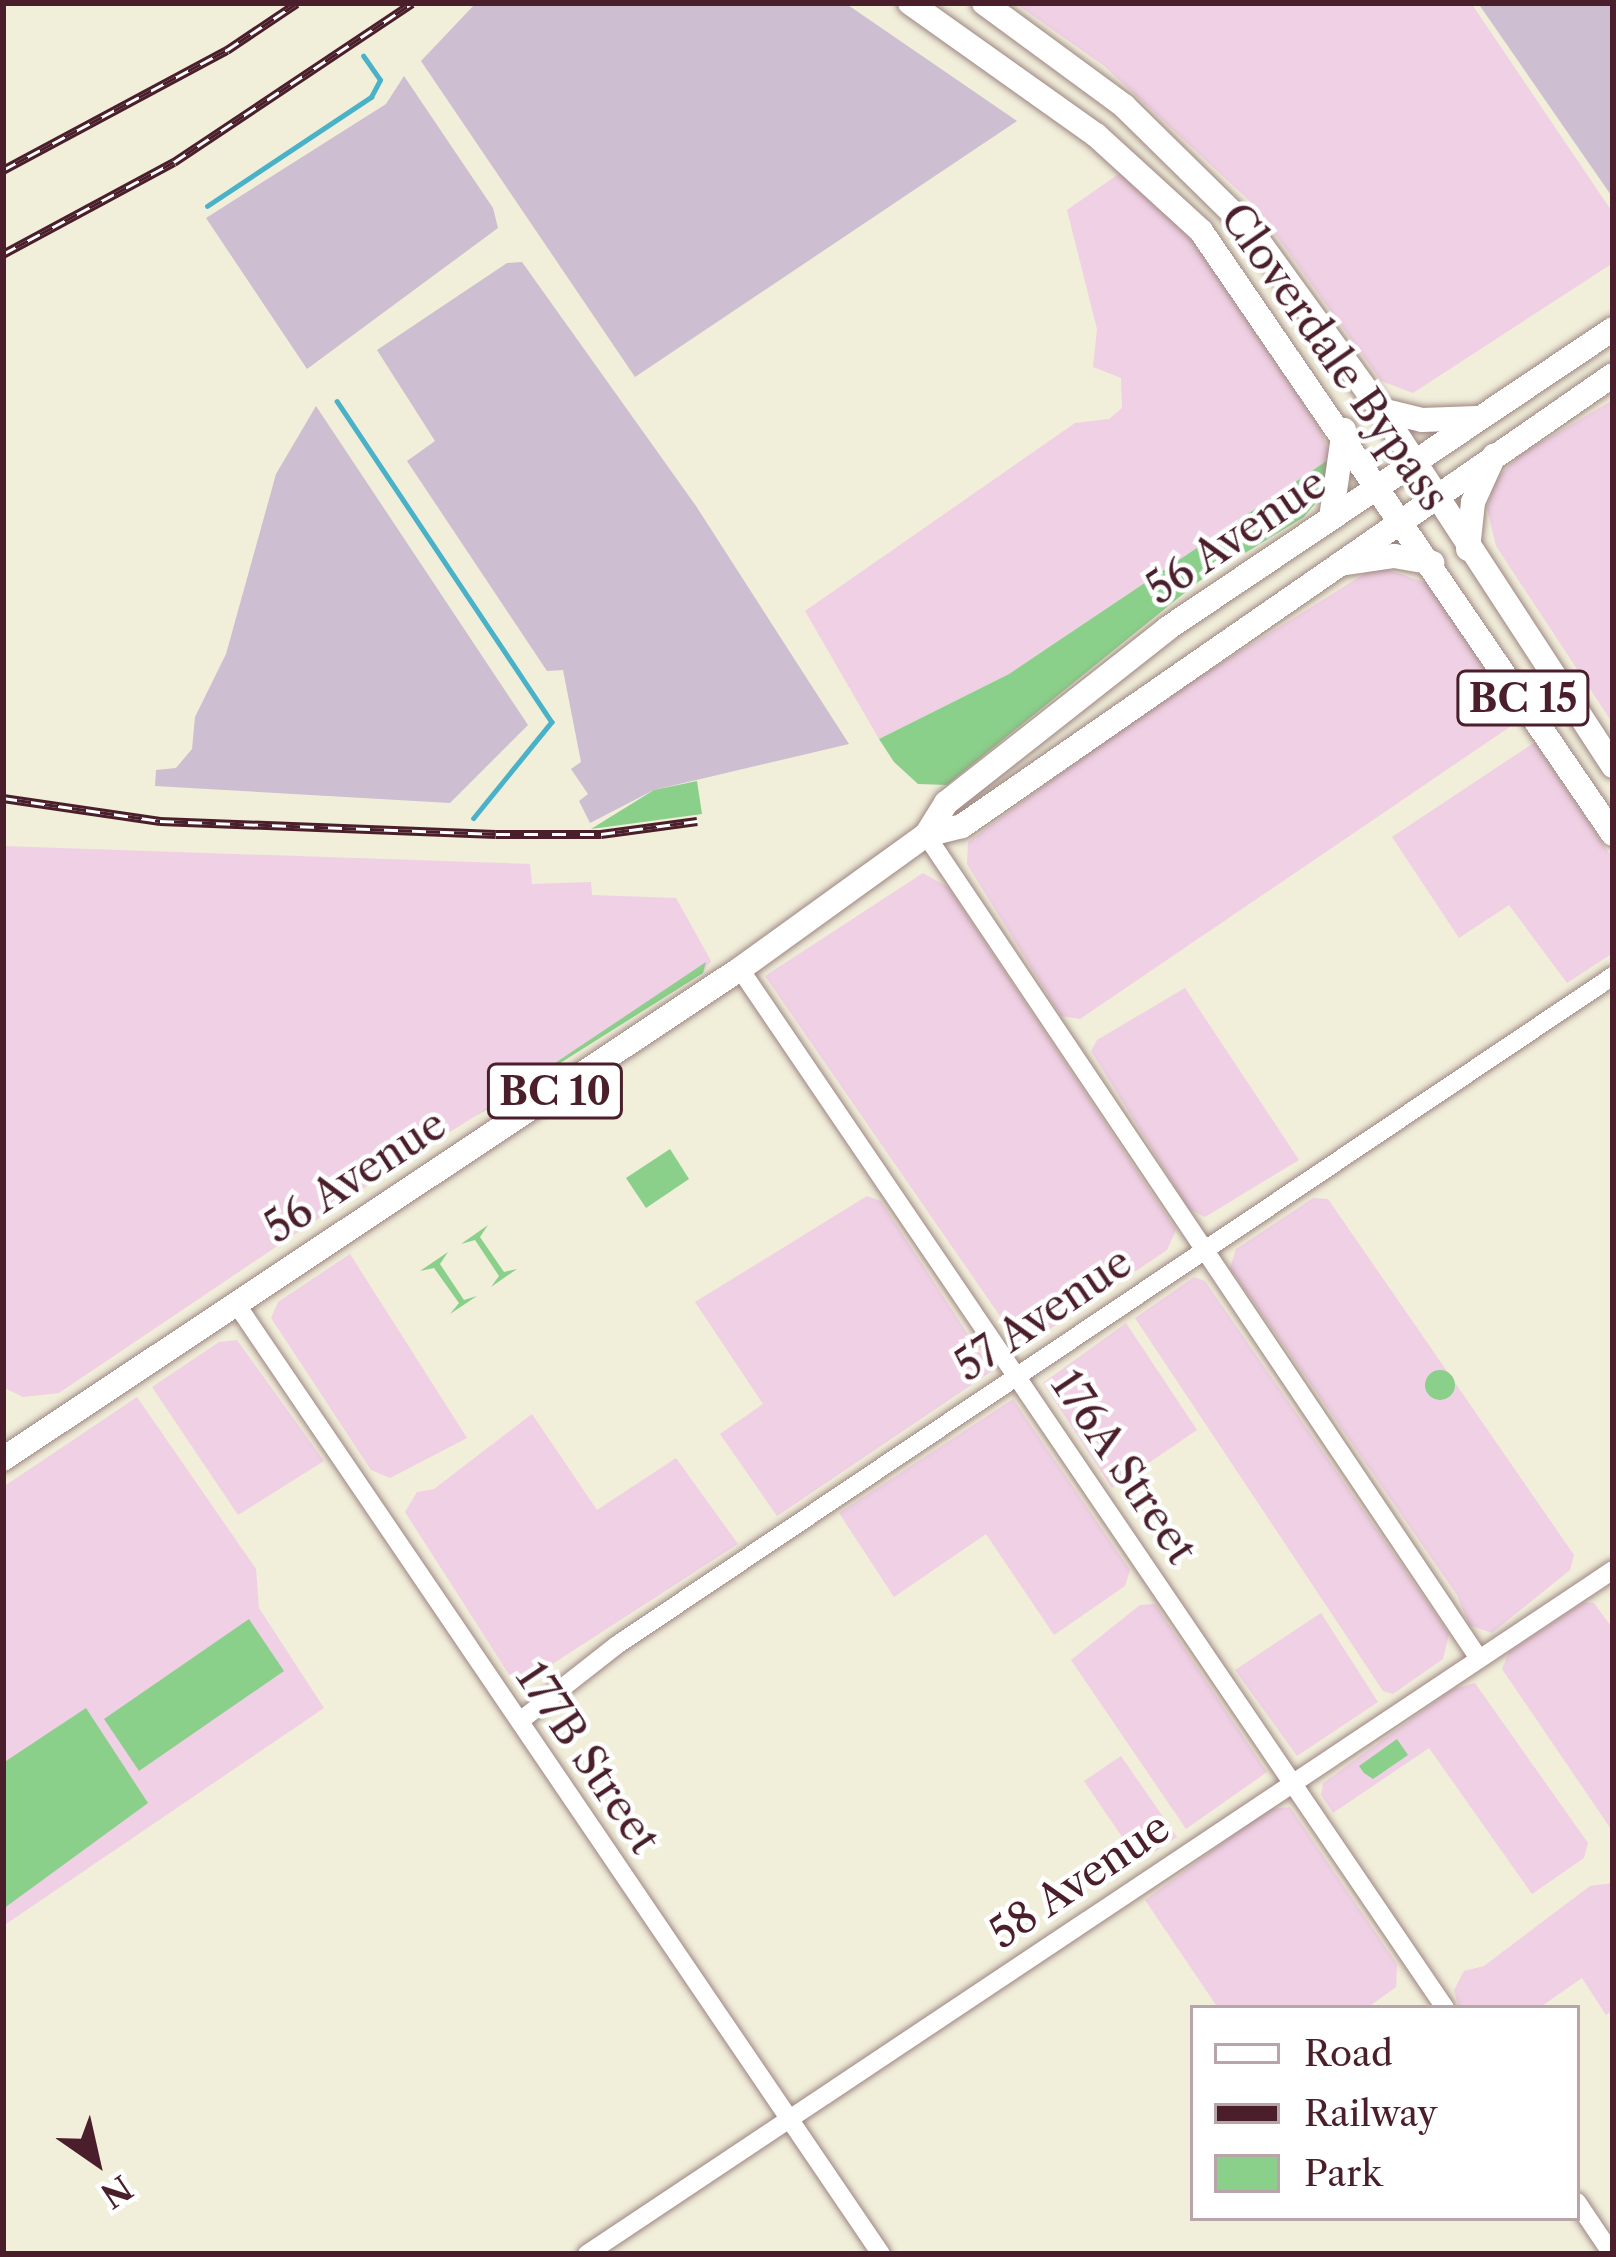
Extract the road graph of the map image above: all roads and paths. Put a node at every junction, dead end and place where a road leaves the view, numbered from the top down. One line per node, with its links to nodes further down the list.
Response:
1 (910, 3): 7 (highway, Cloverdale Bypass / BC 15)
2 (984, 3): 5 (highway, Cloverdale Bypass / BC 15)
3 (1613, 329): 6 (highway, 56 Avenue / BC 10)
4 (1613, 375): 8 (highway, 56 Avenue / BC 10)
5 (1381, 410): 6 (highway); 9 (highway, Cloverdale Bypass / BC 15)
6 (1480, 417): 9 (highway, 56 Avenue / BC 10)
7 (1344, 430): 10 (highway, Cloverdale Bypass / BC 15); 13 (highway)
8 (1496, 454): 11 (highway, 56 Avenue / BC 10); 14 (highway)
9 (1414, 462): 10 (highway, 56 Avenue / BC 10); 11 (highway, Cloverdale Bypass / BC 15)
10 (1380, 485): 12 (highway, Cloverdale Bypass / BC 15); 13 (highway, 56 Avenue / BC 10)
11 (1434, 494): 12 (highway, 56 Avenue / BC 10); 14 (highway, Cloverdale Bypass / BC 15)
12 (1401, 517): 15 (highway, Cloverdale Bypass / BC 15); 16 (highway, 56 Avenue / BC 10)
13 (1331, 518): 19 (highway, 56 Avenue / BC 10)
14 (1468, 550): 17 (highway, Cloverdale Bypass / BC 15)
15 (1432, 563): 16 (highway); 18 (highway, Cloverdale Bypass / BC 15)
16 (1330, 565): 19 (highway, 56 Avenue / BC 10)
17 (1613, 766)
18 (1613, 834)
19 (926, 835): 20 (highway, 56 Avenue / BC 10); 22 (street)
20 (740, 969): 23 (highway, 56 Avenue / BC 10); 24 (street, 176A Street)
21 (1613, 976): 22 (street, 57 Avenue)
22 (1204, 1249): 24 (street, 57 Avenue); 27 (street)
23 (236, 1302): 25 (highway, 56 Avenue / BC 10); 28 (street, 177B Street)
24 (1017, 1374): 28 (street, 57 Avenue); 29 (street, 176A Street)
25 (3, 1459)
26 (1613, 1570): 27 (street, 58 Avenue)
27 (1478, 1658): 29 (street, 58 Avenue)
28 (520, 1721): 31 (street, 177B Street)
29 (1293, 1781): 30 (street, 176A Street); 31 (street, 58 Avenue)
30 (1443, 2005)
31 (789, 2118): 33 (street, 58 Avenue); 34 (street, 177B Street)
32 (1580, 2206): 35 (street)
33 (587, 2254)
34 (880, 2254)
35 (1612, 2254)

